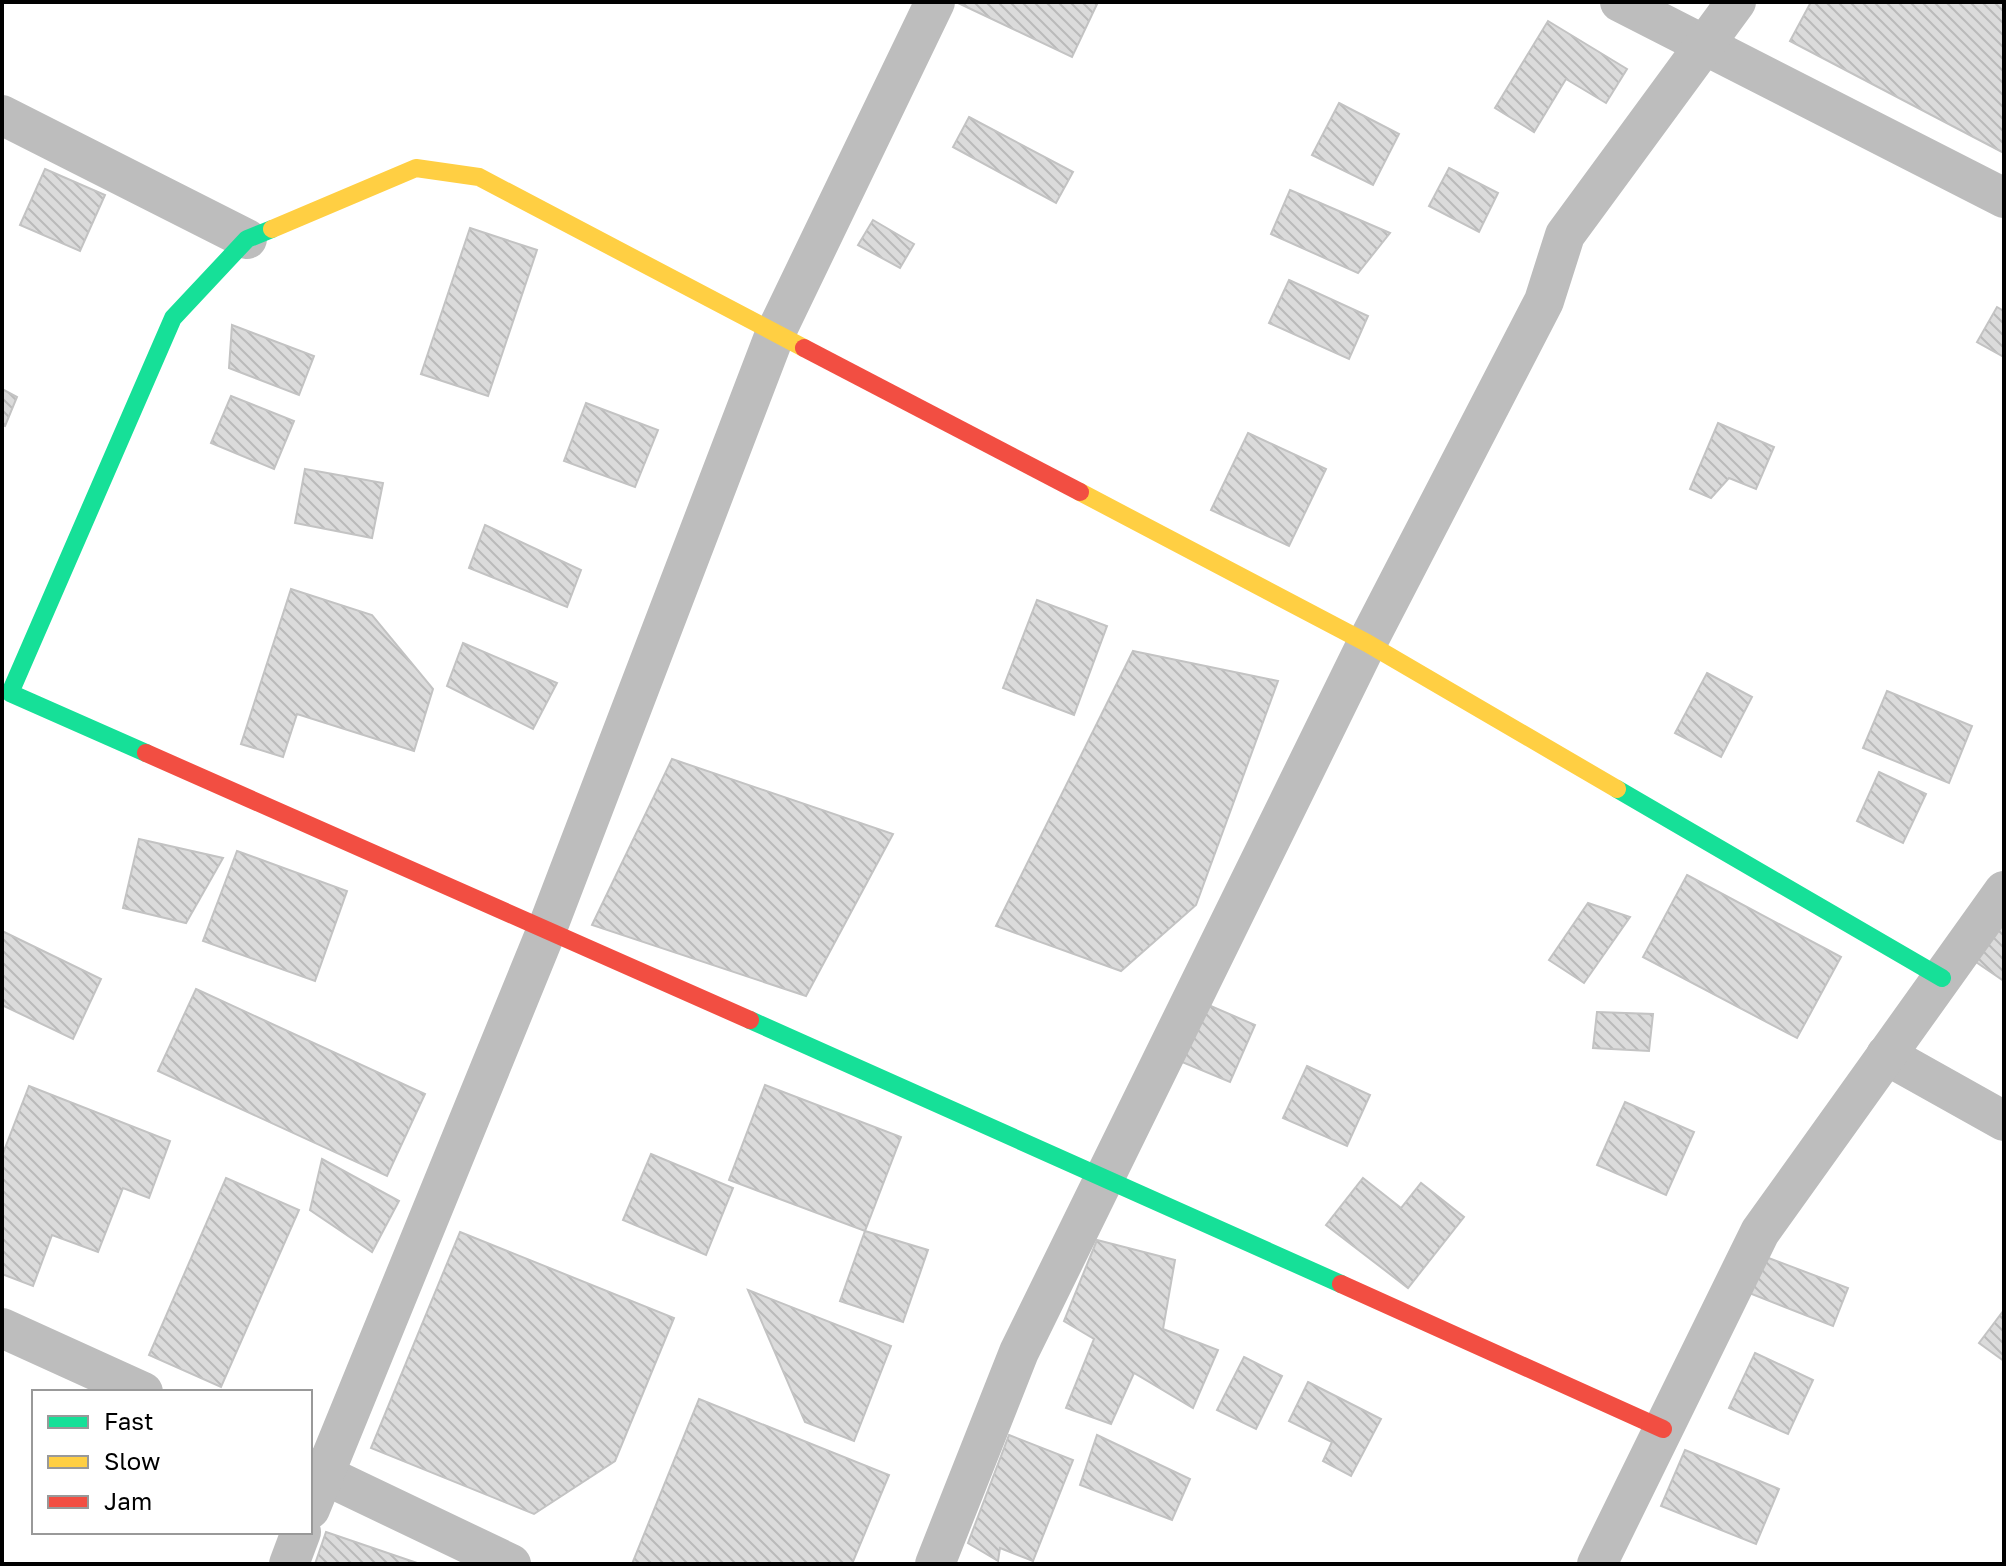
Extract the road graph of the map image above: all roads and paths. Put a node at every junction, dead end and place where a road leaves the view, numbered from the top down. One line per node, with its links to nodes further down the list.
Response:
1 (935, 2): 8 (street)
2 (1620, 2): 4 (street)
3 (1736, 2): 4 (street)
4 (1706, 43): 6 (street); 9 (street)
5 (2, 115): 7 (street)
6 (2004, 198)
7 (247, 239): 8 (street); 10 (street)
8 (775, 334): 9 (street); 12 (street)
9 (1367, 643): 13 (street); 16 (street)
10 (5, 697): 12 (street)
11 (2004, 891): 13 (street)
12 (547, 929): 16 (street); 20 (street)
13 (1942, 978): 14 (street)
14 (1886, 1055): 15 (street); 19 (street)
15 (2004, 1121)
16 (1106, 1177): 19 (street); 24 (street)
17 (2, 1328): 18 (street)
18 (139, 1390)
19 (1663, 1429): 25 (street)
20 (315, 1483): 23 (street)
21 (300, 1534): 22 (street)
22 (289, 1564)
23 (511, 1564)
24 (935, 1564)
25 (1597, 1564)

